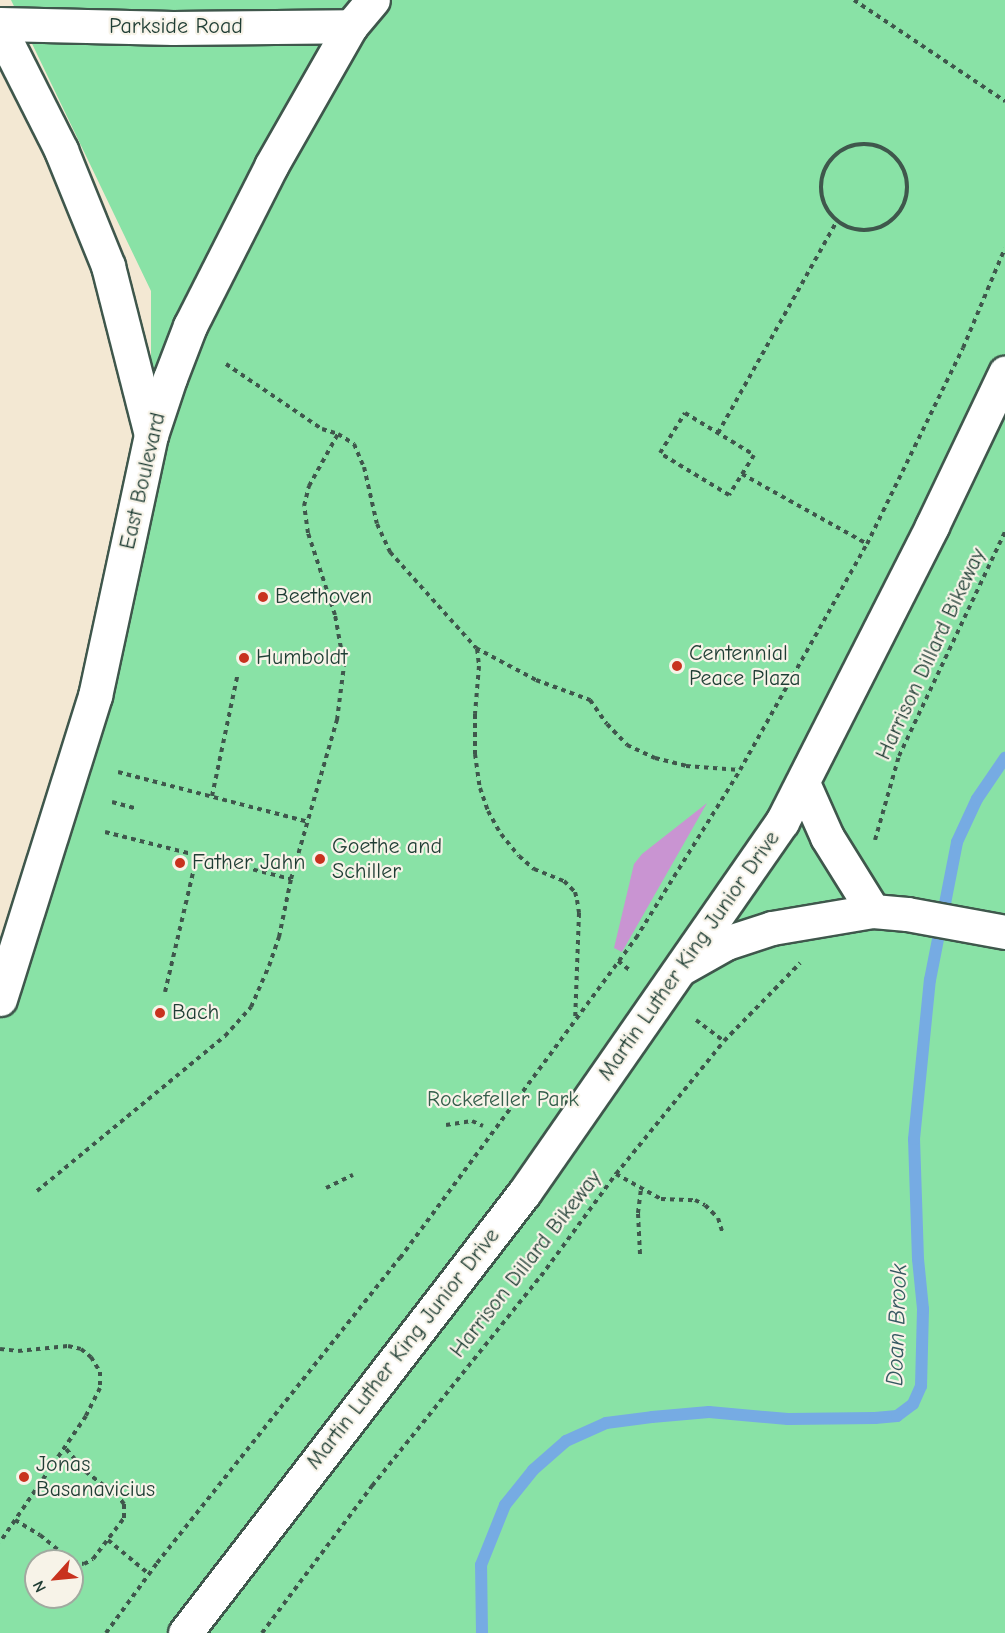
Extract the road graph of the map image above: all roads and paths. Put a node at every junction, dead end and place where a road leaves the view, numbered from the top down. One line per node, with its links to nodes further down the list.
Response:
1 (373, 0): 4 (street, East Boulevard)
2 (854, 0): 6 (path)
3 (0, 24): 4 (street, Parkside Road)
4 (351, 26): 12 (street, East Boulevard)
5 (0, 29): 12 (street)
6 (1005, 101)
7 (837, 221): 7 (path); 11 (path)
8 (1005, 248): 16 (path)
9 (226, 364): 13 (path)
10 (1005, 373): 21 (street, Martin Luther King Junior Drive)
11 (718, 433): 14 (path); 14 (path)
12 (152, 435): 37 (street, East Boulevard)
13 (339, 435): 17 (path); 25 (path)
14 (742, 474): 16 (path)
15 (1005, 532): 27 (path, Harrison Dillard Bikeway)
16 (867, 544): 19 (path)
17 (476, 648): 19 (path); 38 (path)
18 (237, 677): 22 (path)
19 (740, 770): 33 (path)
20 (118, 772): 22 (path)
21 (803, 783): 30 (street); 34 (street, Martin Luther King Junior Drive)
22 (212, 796): 25 (path)
23 (112, 802): 24 (path)
24 (134, 808)
25 (308, 822): 29 (path)
26 (105, 832): 28 (path)
27 (872, 851)
28 (197, 856): 29 (path); 36 (path)
29 (291, 879): 47 (path)
30 (873, 911): 31 (street); 34 (street)
31 (1005, 932)
32 (802, 961): 40 (path, Harrison Dillard Bikeway)
33 (618, 962): 35 (path); 38 (path)
34 (682, 968): 57 (street, Martin Luther King Junior Drive)
35 (634, 974)
36 (165, 992)
37 (0, 999)
38 (574, 1020): 55 (path)
39 (696, 1020): 40 (path)
40 (724, 1041): 43 (path, Harrison Dillard Bikeway)
41 (446, 1125): 42 (path)
42 (483, 1126)
43 (616, 1174): 46 (path); 58 (path, Harrison Dillard Bikeway)
44 (353, 1175): 45 (path)
45 (326, 1188)
46 (641, 1189): 48 (path); 49 (path)
47 (37, 1191)
48 (723, 1234)
49 (640, 1254)
50 (0, 1349): 51 (path)
51 (64, 1447): 52 (path); 53 (path)
52 (15, 1520): 53 (path); 54 (path)
53 (108, 1540): 55 (path)
54 (0, 1542)
55 (149, 1574): 56 (path)
56 (106, 1633)
57 (185, 1633)
58 (262, 1633)

